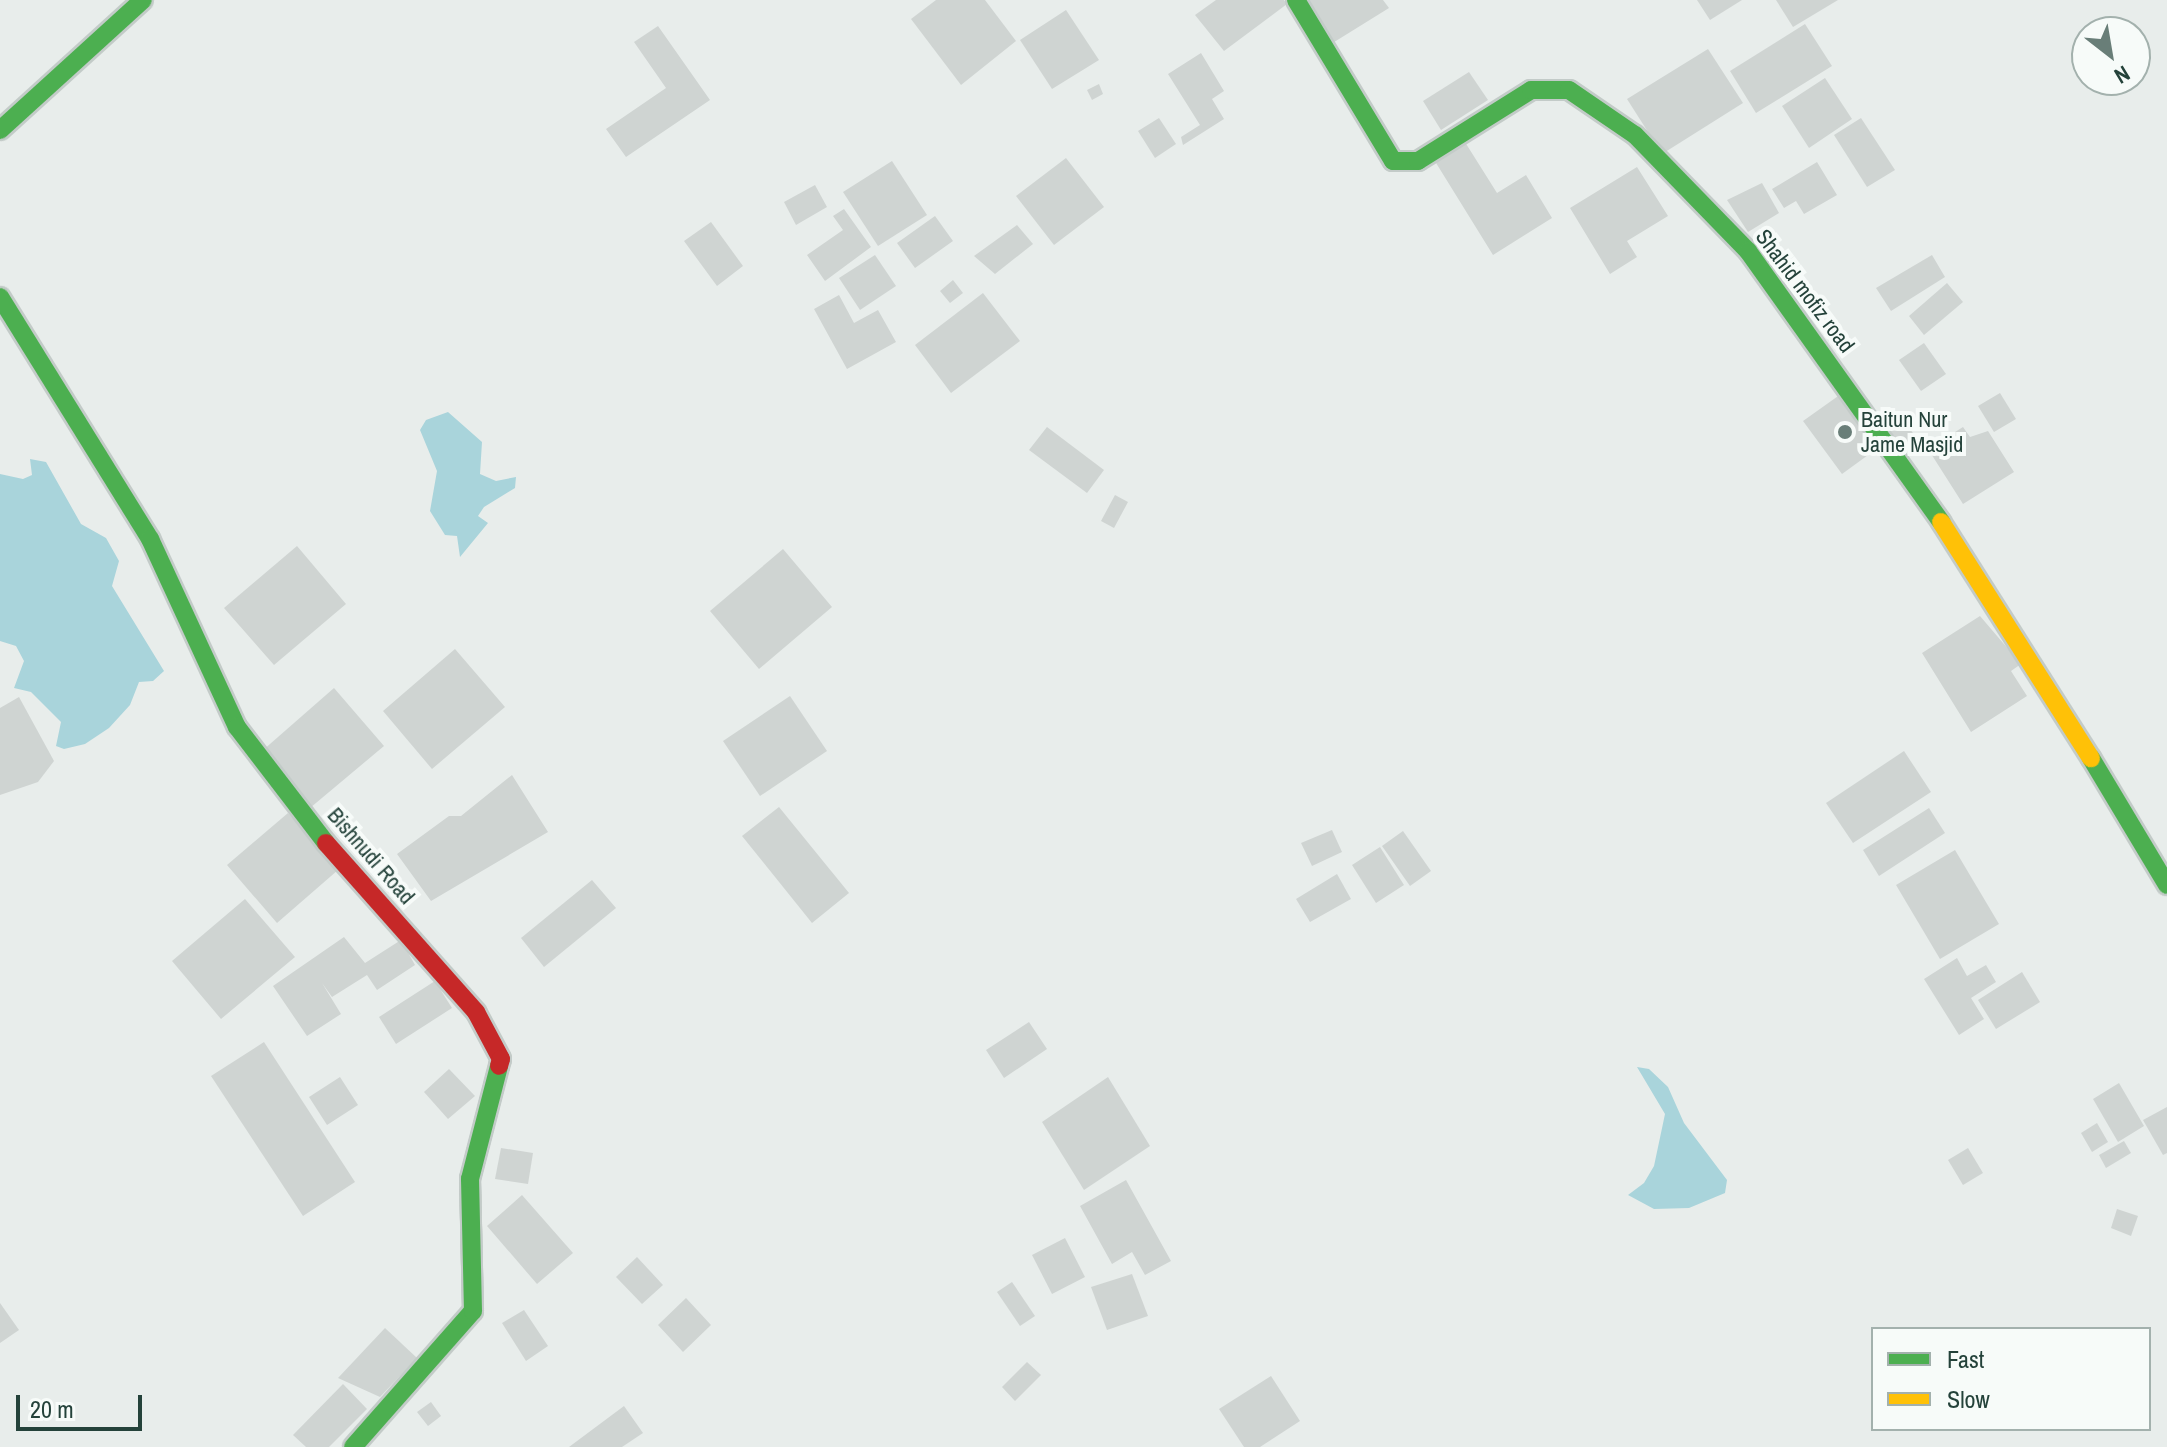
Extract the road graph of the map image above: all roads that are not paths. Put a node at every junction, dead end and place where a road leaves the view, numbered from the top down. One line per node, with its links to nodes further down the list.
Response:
1 (143, 0): 3 (street)
2 (1296, 0): 5 (street, Shahid mofiz road)
3 (0, 130)
4 (0, 297): 6 (street, Bishnudi Road)
5 (2167, 885)
6 (353, 1447)

